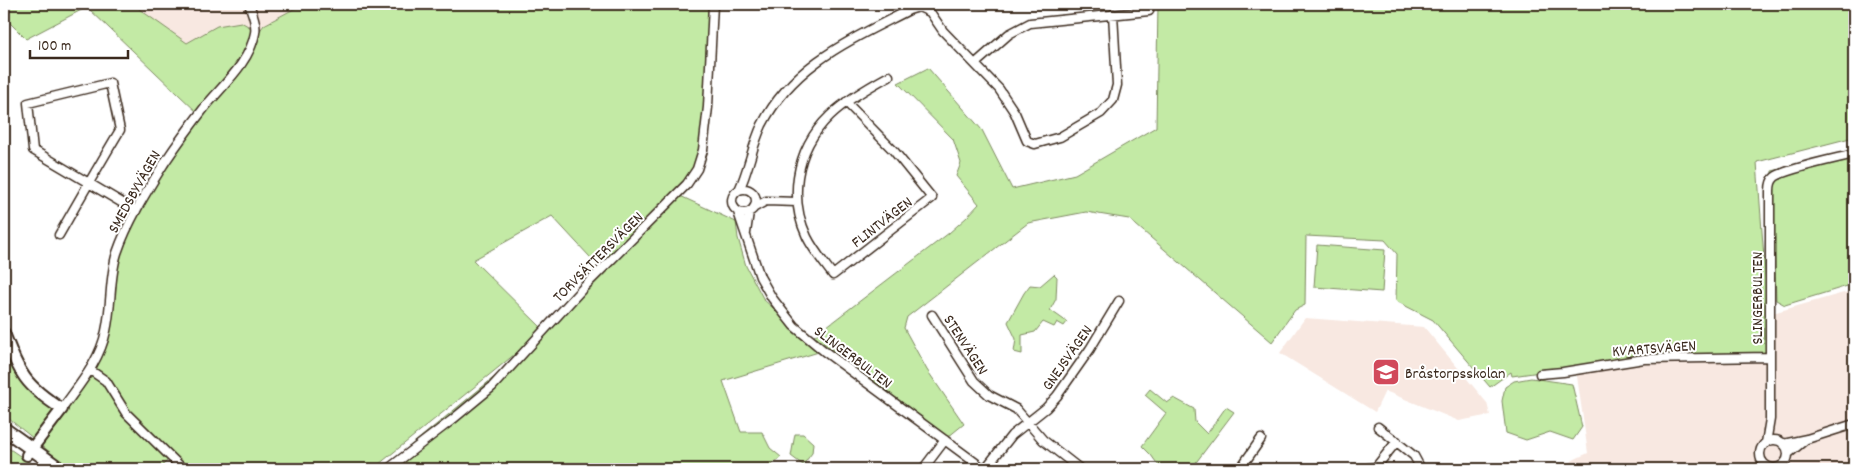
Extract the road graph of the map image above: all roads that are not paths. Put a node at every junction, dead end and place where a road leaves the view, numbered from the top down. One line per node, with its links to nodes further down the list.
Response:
1 (249, 4): 16 (street, SMEDSBYVÄGEN)
2 (714, 4): 46 (street, TORVSÄTTERSVÄGEN)
3 (1149, 11): 4 (street)
4 (1113, 14): 5 (street); 5 (street)
5 (976, 63): 9 (street)
6 (889, 76): 7 (street, FLINTVÄGEN)
7 (846, 102): 14 (street, FLINTVÄGEN); 14 (street, FLINTVÄGEN)
8 (1854, 154): 23 (street, SLINGERBULTEN)
9 (747, 173): 11 (street); 12 (street)
10 (89, 183): 10 (street); 16 (street); 19 (street)
11 (739, 190): 12 (street); 17 (street)
12 (752, 193): 13 (street); 15 (street)
13 (766, 201): 14 (street); 15 (street)
14 (796, 202)
15 (752, 210): 17 (street); 18 (street, SLINGERBULTEN)
16 (136, 211): 24 (street, SMEDSBYVÄGEN)
17 (738, 212): 18 (street, SLINGERBULTEN)
18 (746, 234): 35 (street, SLINGERBULTEN)
19 (59, 235)
20 (1119, 302): 28 (street, GNEJSVÄGEN)
21 (932, 315): 28 (street, STENVÄGEN)
22 (4, 333): 26 (street)
23 (1770, 357): 25 (street, KVARTSVÄGEN); 27 (street, SLINGERBULTEN)
24 (90, 370): 26 (street, SMEDSBYVÄGEN); 45 (street)
25 (1540, 374)
26 (62, 409): 39 (street, SMEDSBYVÄGEN)
27 (1770, 419): 37 (street, SLINGERBULTEN); 38 (street, SLINGERBULTEN)
28 (1028, 422): 48 (street, GNEJSVÄGEN); 49 (street)
29 (1854, 424): 34 (street)
30 (1378, 427): 36 (street)
31 (4, 429): 39 (highway)
32 (4, 438): 39 (highway)
33 (1261, 439): 50 (street)
34 (1807, 439): 38 (street); 40 (street)
35 (945, 440): 47 (street); 48 (street, SLINGERBULTEN)
36 (1397, 441): 51 (street); 52 (street)
37 (1766, 443): 38 (street); 41 (street)
38 (1781, 443): 40 (street)
39 (30, 452): 43 (highway); 44 (highway)
40 (1788, 454): 42 (street)
41 (1768, 467): 42 (street)
42 (1779, 468)
43 (47, 469)
44 (60, 469)
45 (183, 469)
46 (388, 469)
47 (923, 469)
48 (985, 469)
49 (1080, 469)
50 (1240, 469)
51 (1364, 469)
52 (1421, 469)

